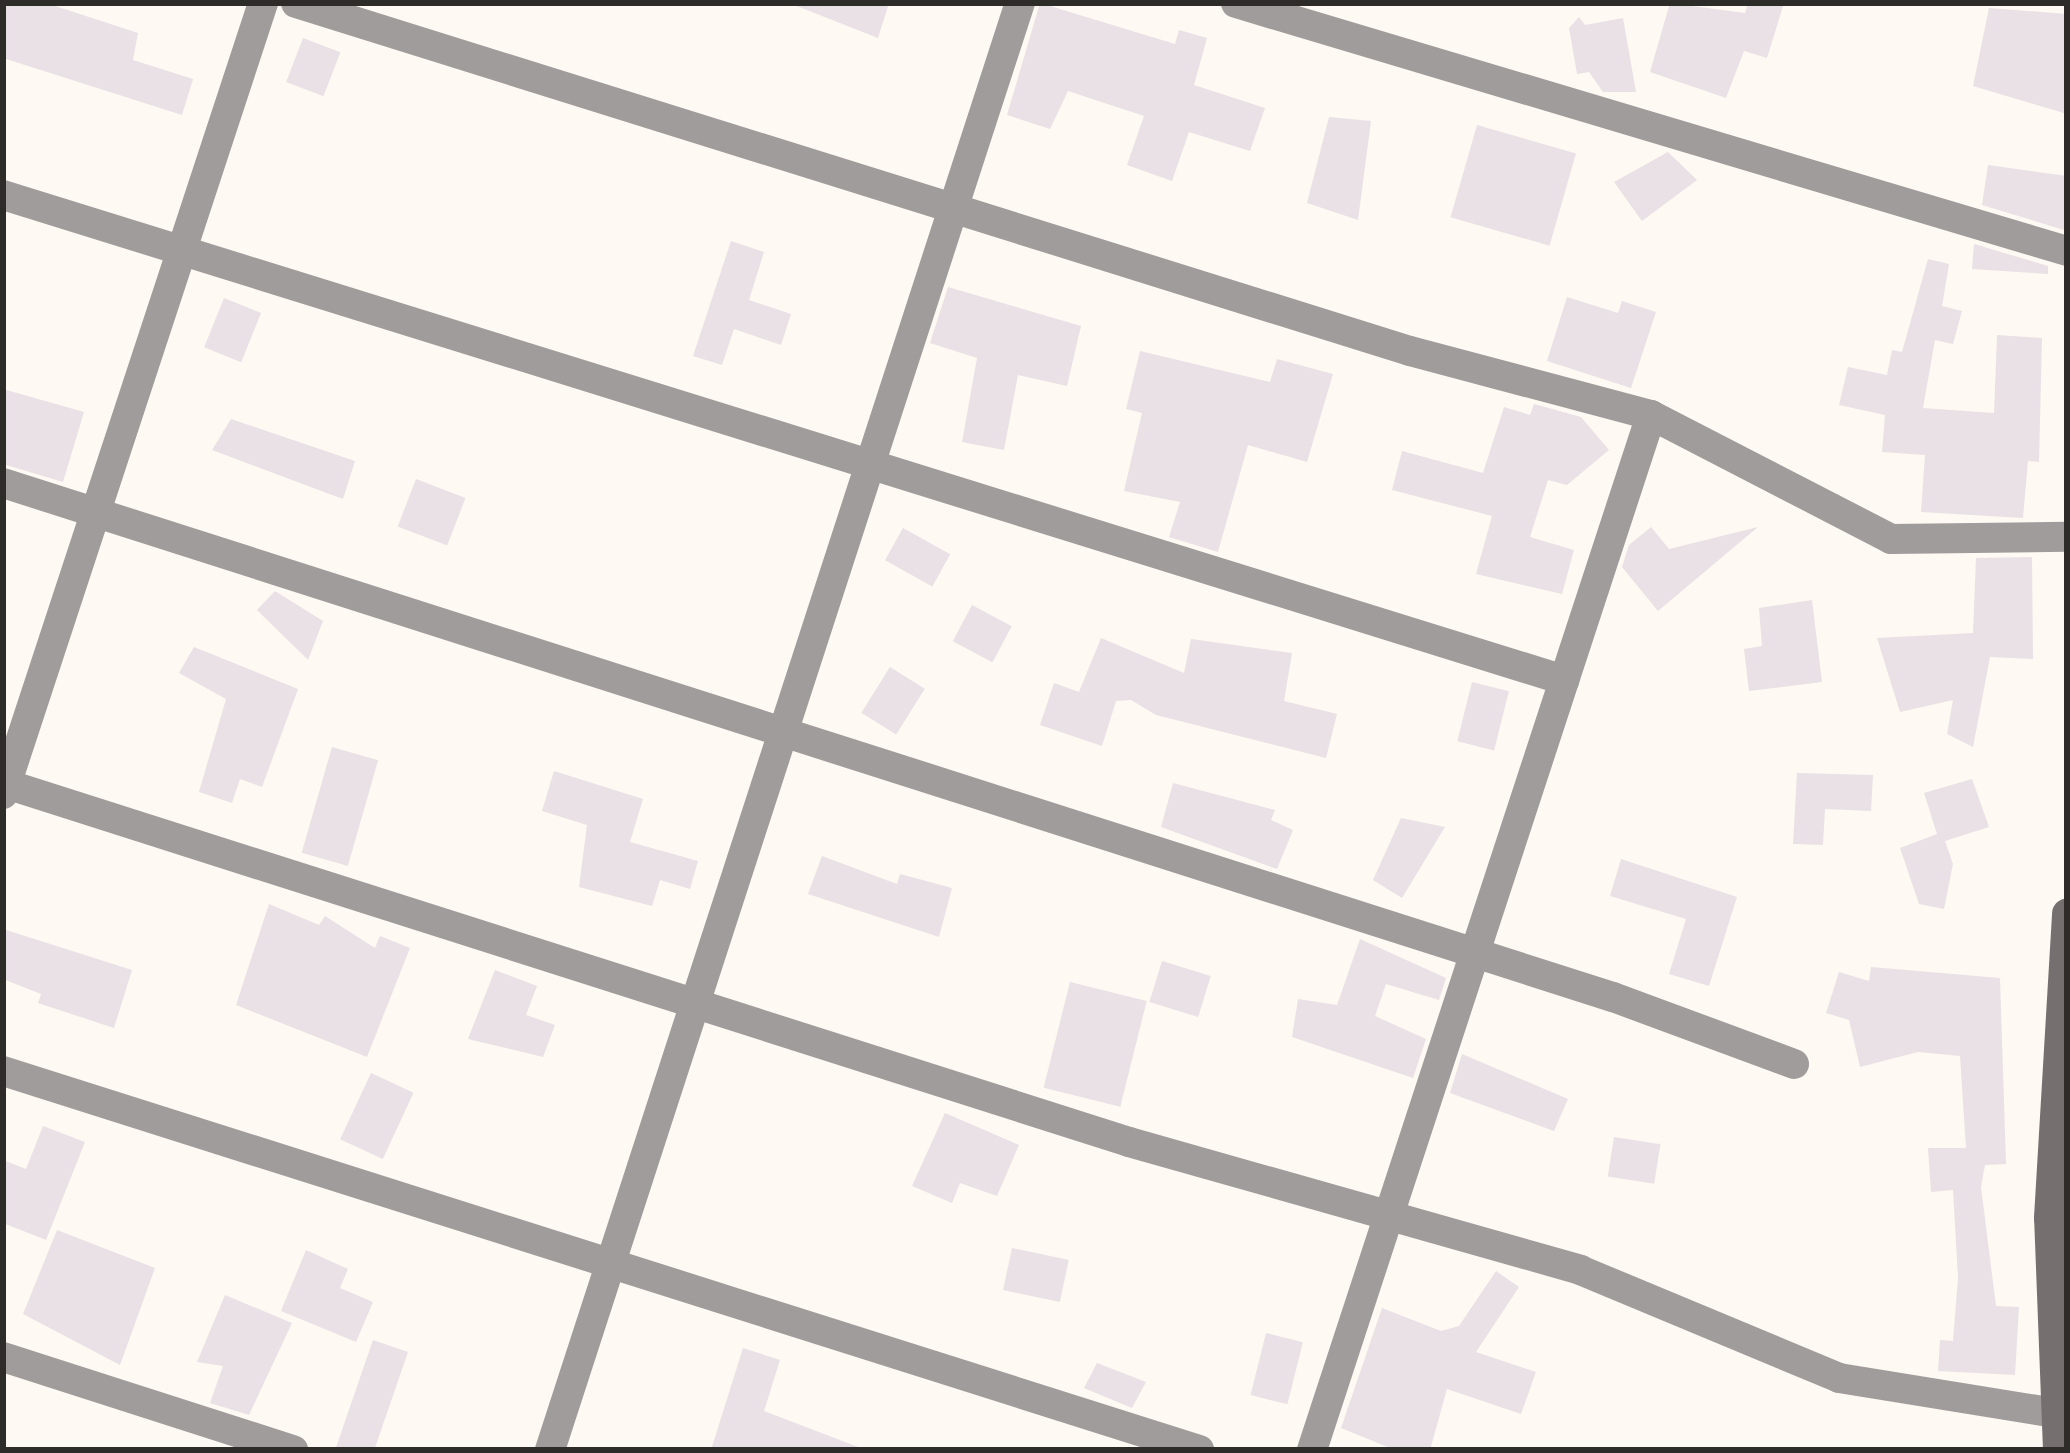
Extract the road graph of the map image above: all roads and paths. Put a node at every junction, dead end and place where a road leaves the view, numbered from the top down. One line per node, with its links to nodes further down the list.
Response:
1 (263, 3): 7 (street)
2 (296, 3): 6 (street)
3 (1020, 3): 6 (street)
4 (1236, 3): 8 (street)
5 (3, 195): 7 (street)
6 (955, 207): 9 (street); 10 (street)
7 (181, 251): 10 (street); 12 (street)
8 (2067, 251)
9 (1651, 415): 13 (street); 14 (street)
10 (872, 471): 14 (street); 15 (street)
11 (3, 483): 12 (street)
12 (96, 512): 15 (street); 16 (street)
13 (2067, 537)
14 (1564, 680): 18 (street)
15 (788, 736): 18 (street); 19 (street)
16 (4, 788): 19 (street)
17 (2067, 914): 23 (street)
18 (1473, 957): 20 (street); 22 (street)
19 (698, 1007): 22 (street); 24 (street)
20 (1794, 1064)
21 (3, 1071): 24 (street)
22 (1390, 1210): 26 (street); 30 (street)
23 (2058, 1235): 26 (street)
24 (613, 1264): 28 (street); 29 (street)
25 (3, 1357): 27 (street)
26 (2056, 1413): 31 (street)
27 (293, 1450)
28 (550, 1450)
29 (1199, 1450)
30 (1312, 1450)
31 (2057, 1450)

